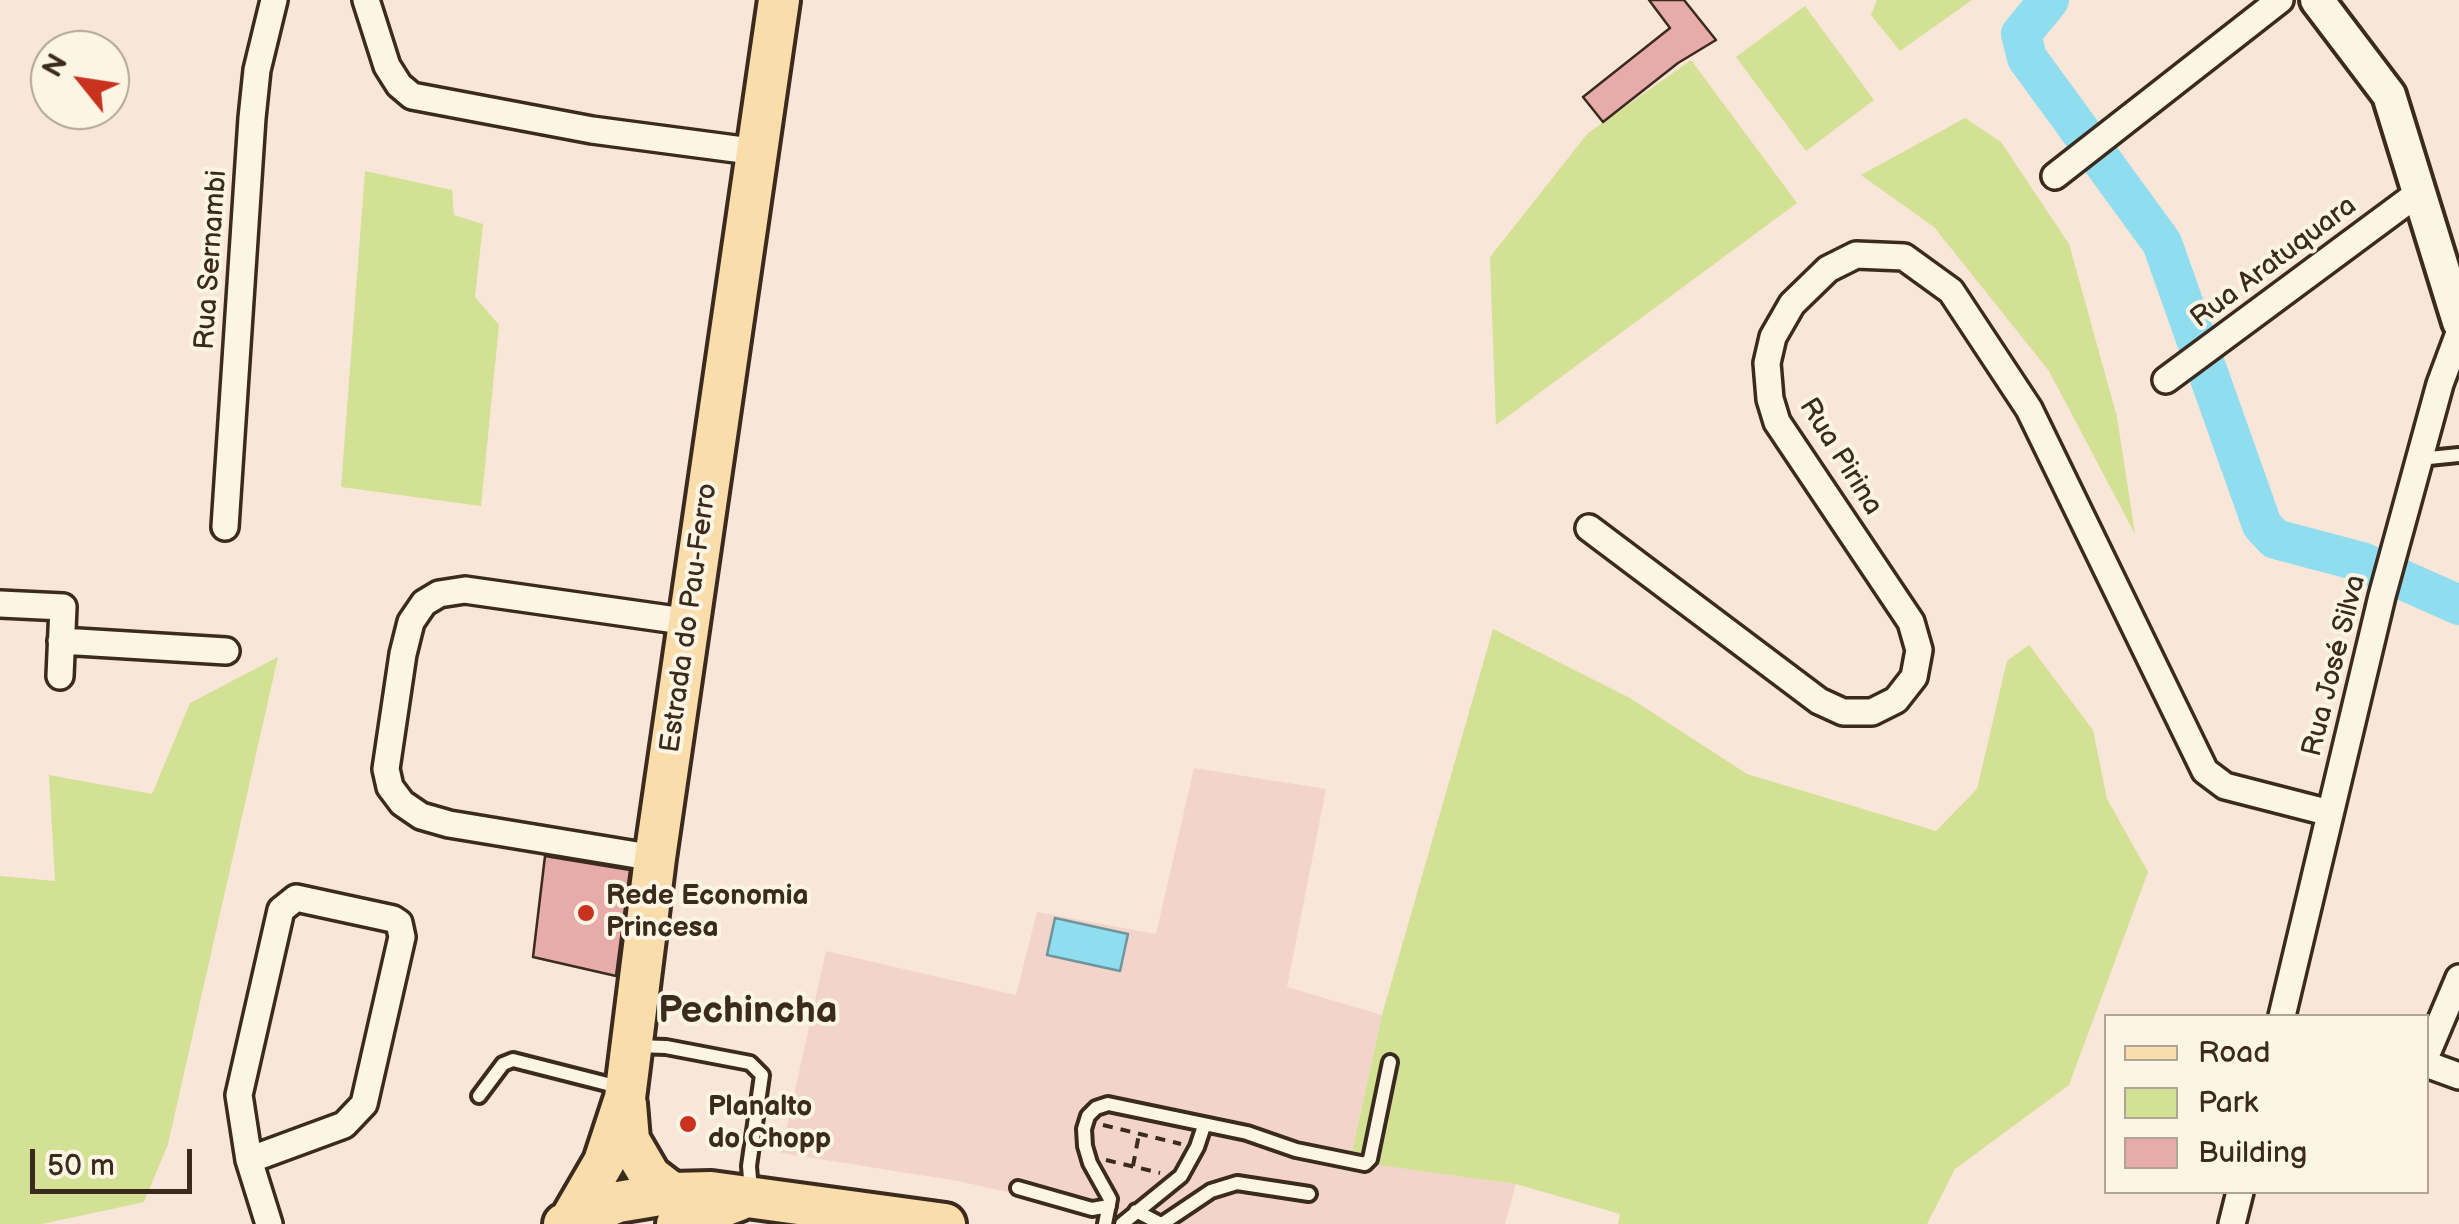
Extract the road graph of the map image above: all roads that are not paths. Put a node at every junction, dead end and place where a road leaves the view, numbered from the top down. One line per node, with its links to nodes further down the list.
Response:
1 (274, 0): 14 (street, Rua Sernambi)
2 (366, 0): 6 (street)
3 (778, 0): 6 (main road, Estrada do Pau-Ferro)
4 (2280, 0): 7 (street)
5 (2317, 0): 8 (street)
6 (758, 152): 17 (main road, Estrada do Pau-Ferro)
7 (2055, 176)
8 (2417, 194): 9 (street); 11 (street, Rua Aratuquara)
9 (2459, 322)
10 (2459, 333): 13 (street, Rua José Silva)
11 (2166, 380)
12 (2459, 455): 13 (lane)
13 (2419, 459): 21 (street, Rua José Silva)
14 (224, 526)
15 (1589, 528): 21 (street, Rua Pirina)
16 (0, 604): 18 (street)
17 (690, 622): 22 (main road, Estrada do Pau-Ferro); 22 (street)
18 (61, 641): 19 (street); 20 (street)
19 (226, 652)
20 (60, 676)
21 (2330, 813): 24 (street, Rua José Silva)
22 (655, 858): 25 (main road, Estrada do Pau-Ferro)
23 (2459, 978): 26 (street)
24 (2287, 1014)
25 (634, 1046): 30 (main road, Estrada do Pau-Ferro); 37 (lane)
26 (2429, 1053)
27 (2429, 1061): 29 (street)
28 (1390, 1062): 32 (lane)
29 (2459, 1076)
30 (626, 1094): 31 (lane); 38 (main road); 42 (main road, Estrada do Pau-Ferro)
31 (480, 1096)
32 (1204, 1126): 39 (lane); 40 (lane)
33 (249, 1160): 33 (street); 43 (street)
34 (1018, 1188): 40 (lane)
35 (1309, 1194): 45 (lane)
36 (2240, 1194): 46 (street)
37 (748, 1198): 38 (main road); 44 (main road)
38 (674, 1208): 42 (main road)
39 (1136, 1211): 41 (lane); 45 (lane)
40 (1107, 1215): 41 (lane)
41 (1123, 1222)
42 (567, 1223)
43 (268, 1224)
44 (945, 1224)
45 (1162, 1224)
46 (2232, 1224)

